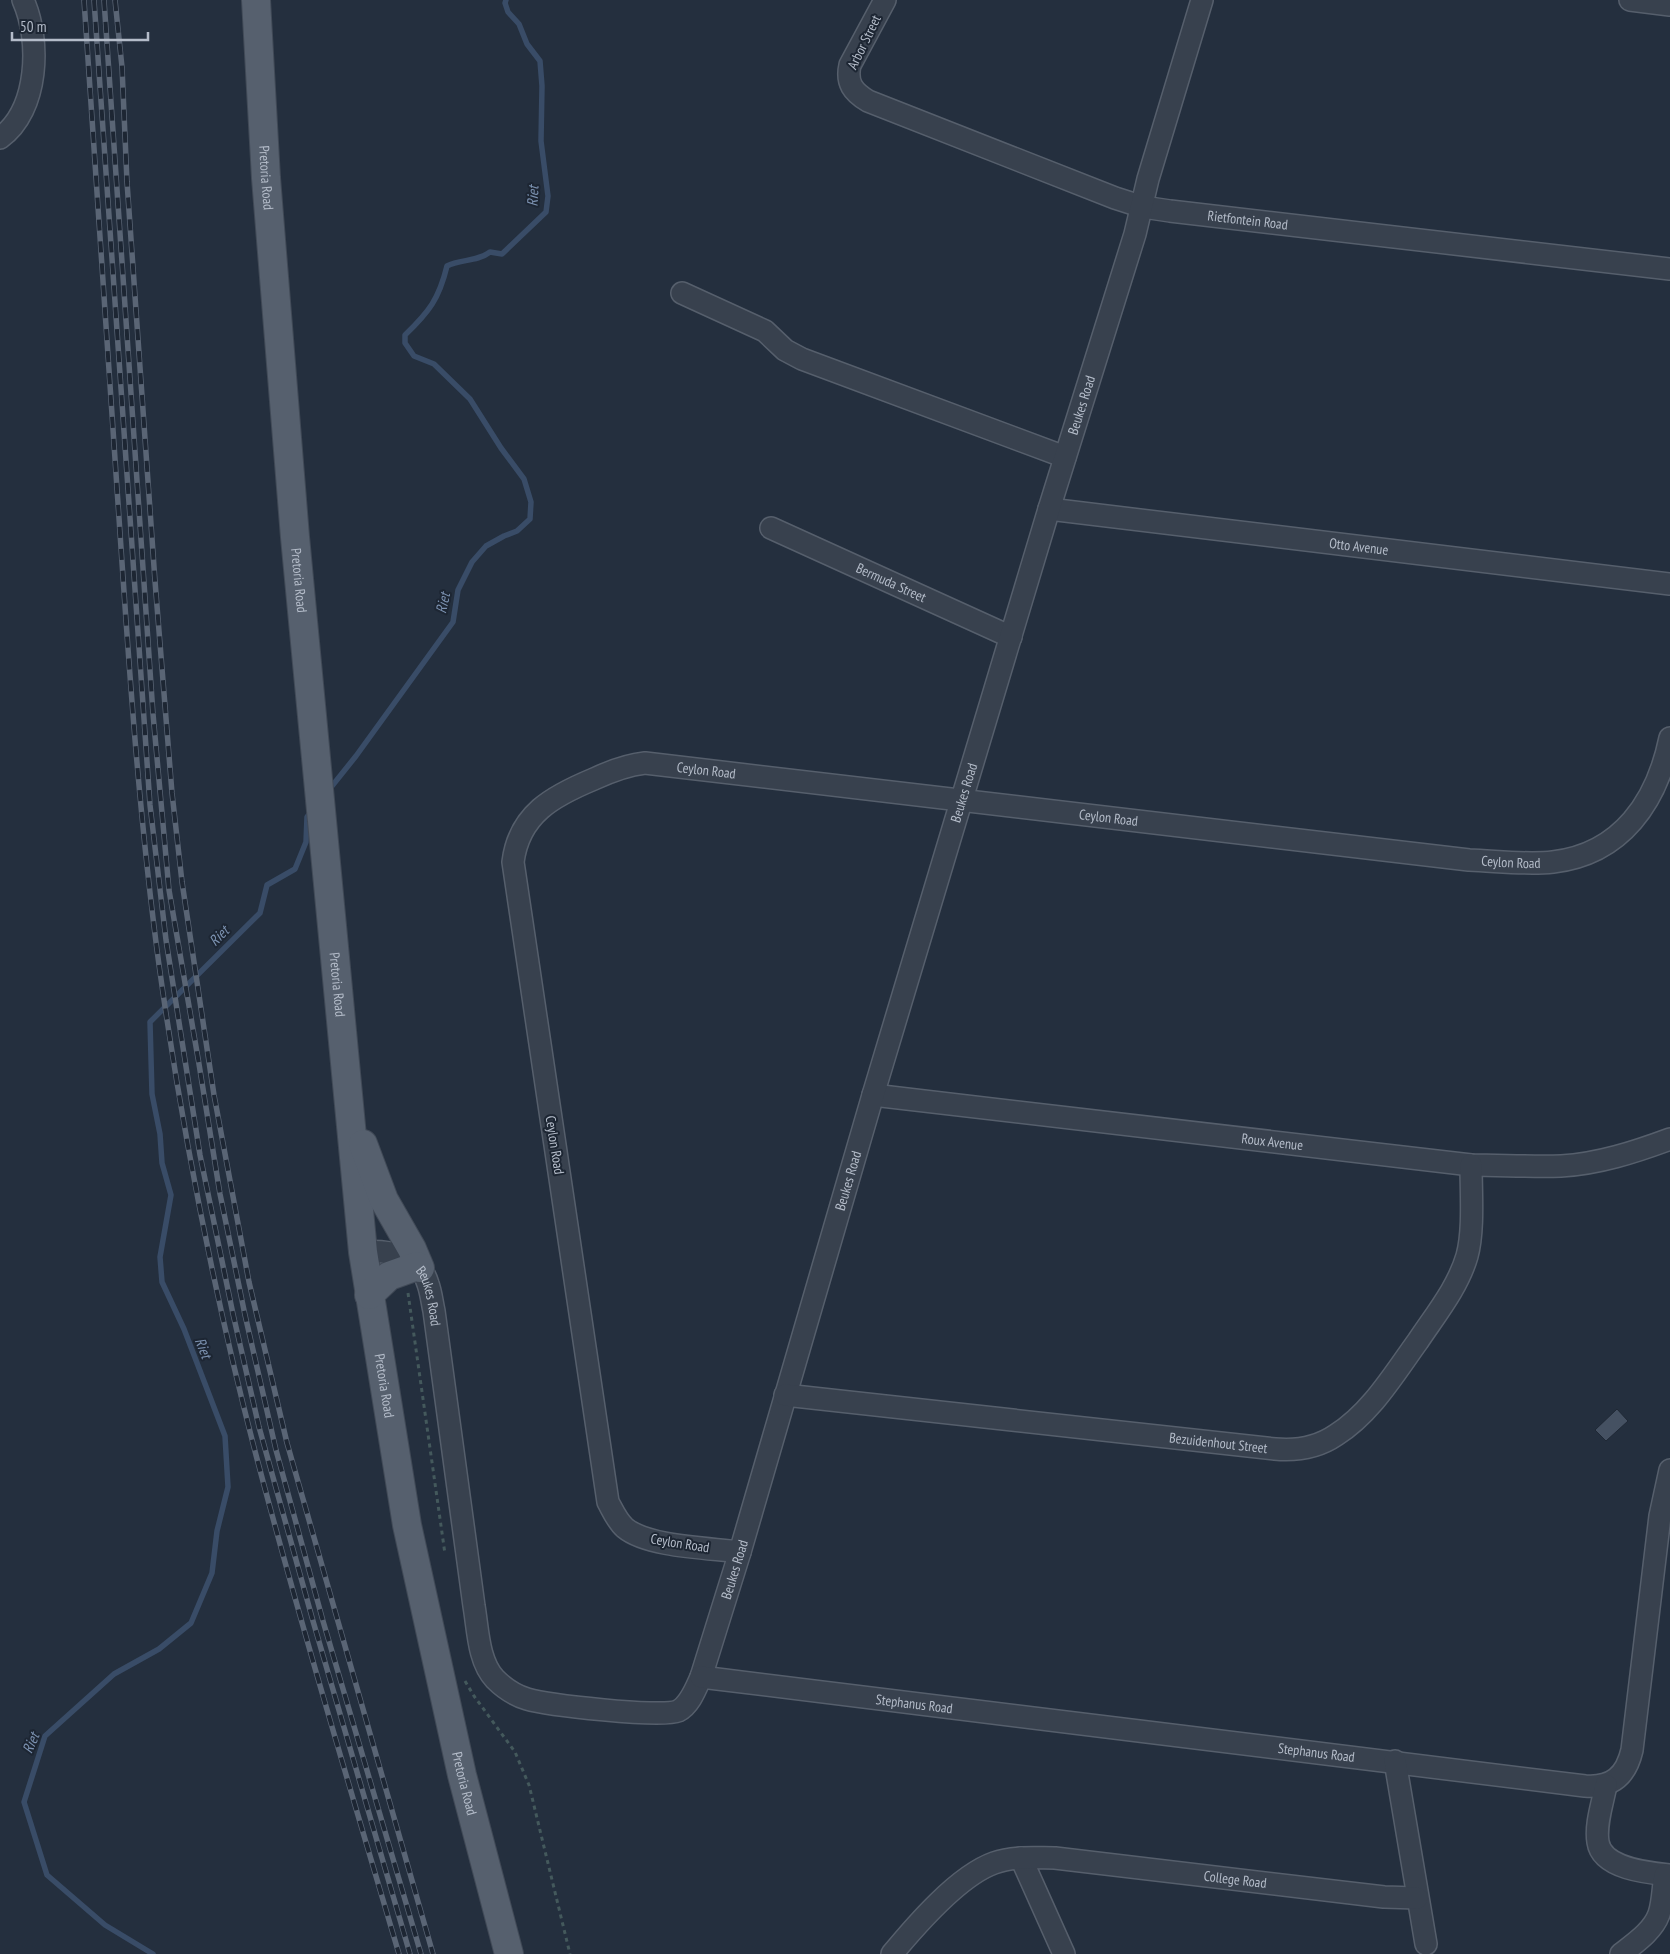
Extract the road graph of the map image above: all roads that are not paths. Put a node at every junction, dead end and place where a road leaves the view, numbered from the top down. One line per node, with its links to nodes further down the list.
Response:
1 (23, 0): 8 (street)
2 (256, 0): 20 (main road, Pretoria Road)
3 (885, 0): 7 (street, Arbor Street)
4 (1202, 0): 9 (street, Beukes Road)
5 (1630, 0): 6 (street)
6 (1670, 5)
7 (850, 85): 9 (street, Rietfontein Road)
8 (0, 138)
9 (1142, 207): 10 (street, Rietfontein Road); 12 (street, Beukes Road)
10 (1670, 269)
11 (682, 293): 12 (street)
12 (1065, 457): 13 (street, Beukes Road)
13 (1048, 509): 15 (street, Otto Avenue); 16 (street, Beukes Road)
14 (771, 528): 16 (street, Bermuda Street)
15 (1670, 584)
16 (1011, 637): 18 (street, Beukes Road)
17 (1670, 738): 18 (street, Ceylon Road)
18 (961, 800): 19 (street, Beukes Road); 28 (street, Ceylon Road)
19 (873, 1095): 22 (street, Roux Avenue); 26 (street, Beukes Road)
20 (351, 1115): 23 (main road, Pretoria Road); 24 (main road)
21 (1670, 1139): 22 (street, Roux Avenue)
22 (1472, 1165): 26 (street, Bezuidenhout Street)
23 (363, 1252): 24 (street, Beukes Road); 25 (main road, Pretoria Road)
24 (418, 1267): 25 (main road); 30 (street, Beukes Road)
25 (369, 1295): 37 (main road, Pretoria Road)
26 (785, 1395): 28 (street, Beukes Road)
27 (1670, 1470): 29 (street)
28 (740, 1552): 30 (street, Beukes Road)
29 (1660, 1588): 32 (street)
30 (701, 1677): 31 (street, Stephanus Road)
31 (1395, 1762): 32 (street, Stephanus Road); 35 (street)
32 (1606, 1785): 34 (street)
33 (1022, 1858): 35 (street, College Road); 38 (street, College Road); 39 (street)
34 (1668, 1875): 40 (street)
35 (1417, 1898): 36 (street)
36 (1426, 1944)
37 (509, 1954)
38 (892, 1954)
39 (1064, 1954)
40 (1621, 1954)

